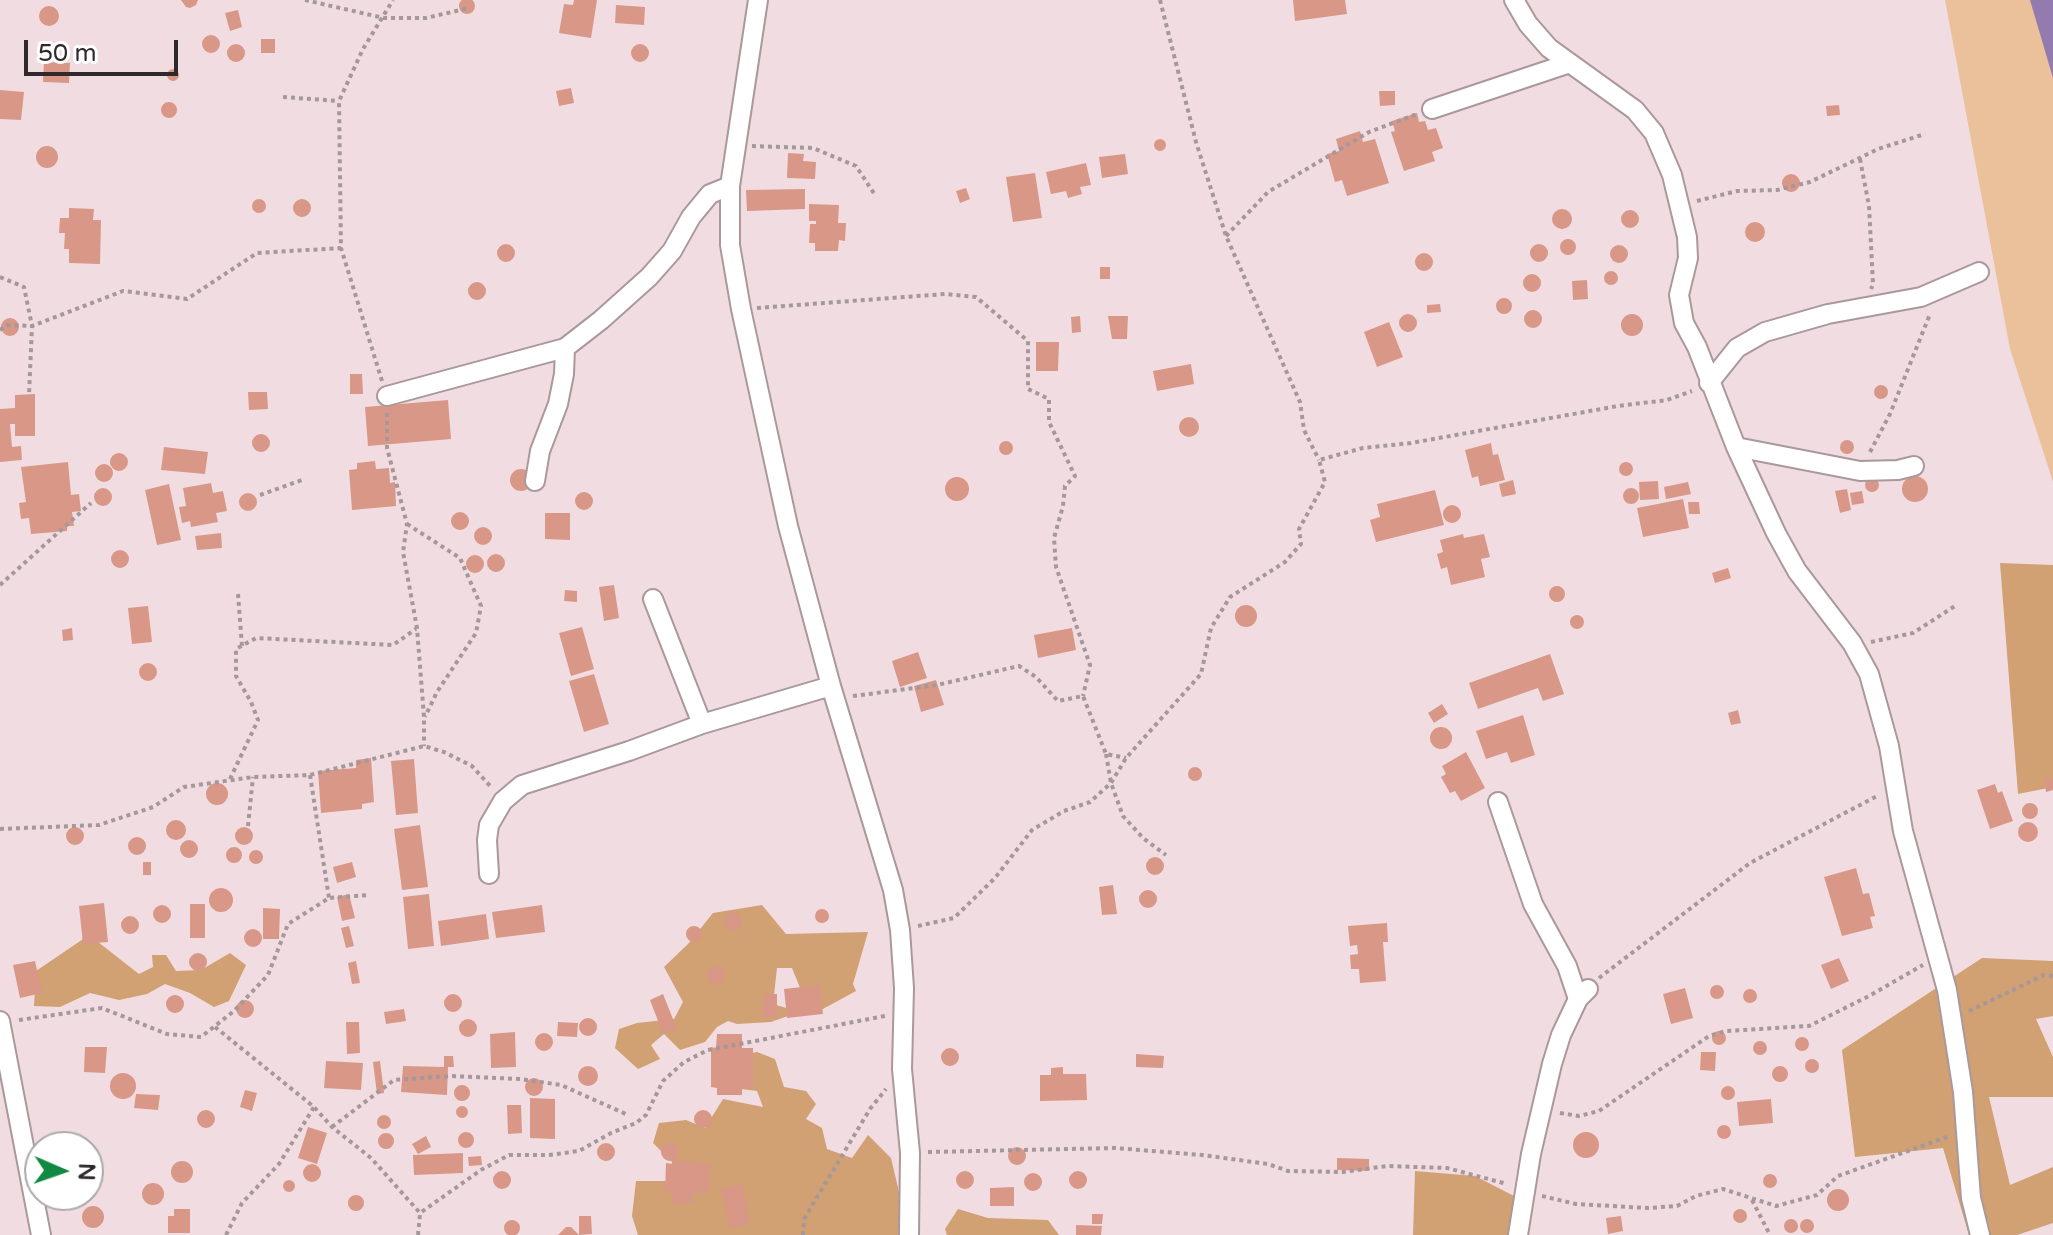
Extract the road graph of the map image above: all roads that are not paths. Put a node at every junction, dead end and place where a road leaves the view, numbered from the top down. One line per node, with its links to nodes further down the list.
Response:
1 (758, 0): 5 (street)
2 (1514, 0): 3 (street)
3 (1570, 63): 4 (street); 7 (street)
4 (1432, 109)
5 (730, 186): 8 (street); 16 (street)
6 (1979, 272): 9 (street)
7 (1697, 347): 9 (street); 10 (street)
8 (565, 348): 11 (street); 14 (street)
9 (1737, 348): 10 (street)
10 (1709, 383): 12 (street)
11 (387, 396)
12 (1736, 447): 13 (street); 24 (street)
13 (1914, 466)
14 (535, 481)
15 (653, 599): 17 (street)
16 (833, 692): 17 (street); 22 (street)
17 (702, 724): 19 (street)
18 (1498, 802): 23 (street)
19 (489, 874)
20 (0, 1022): 21 (street)
21 (41, 1235)
22 (909, 1235)
23 (1518, 1235)
24 (1980, 1235)

